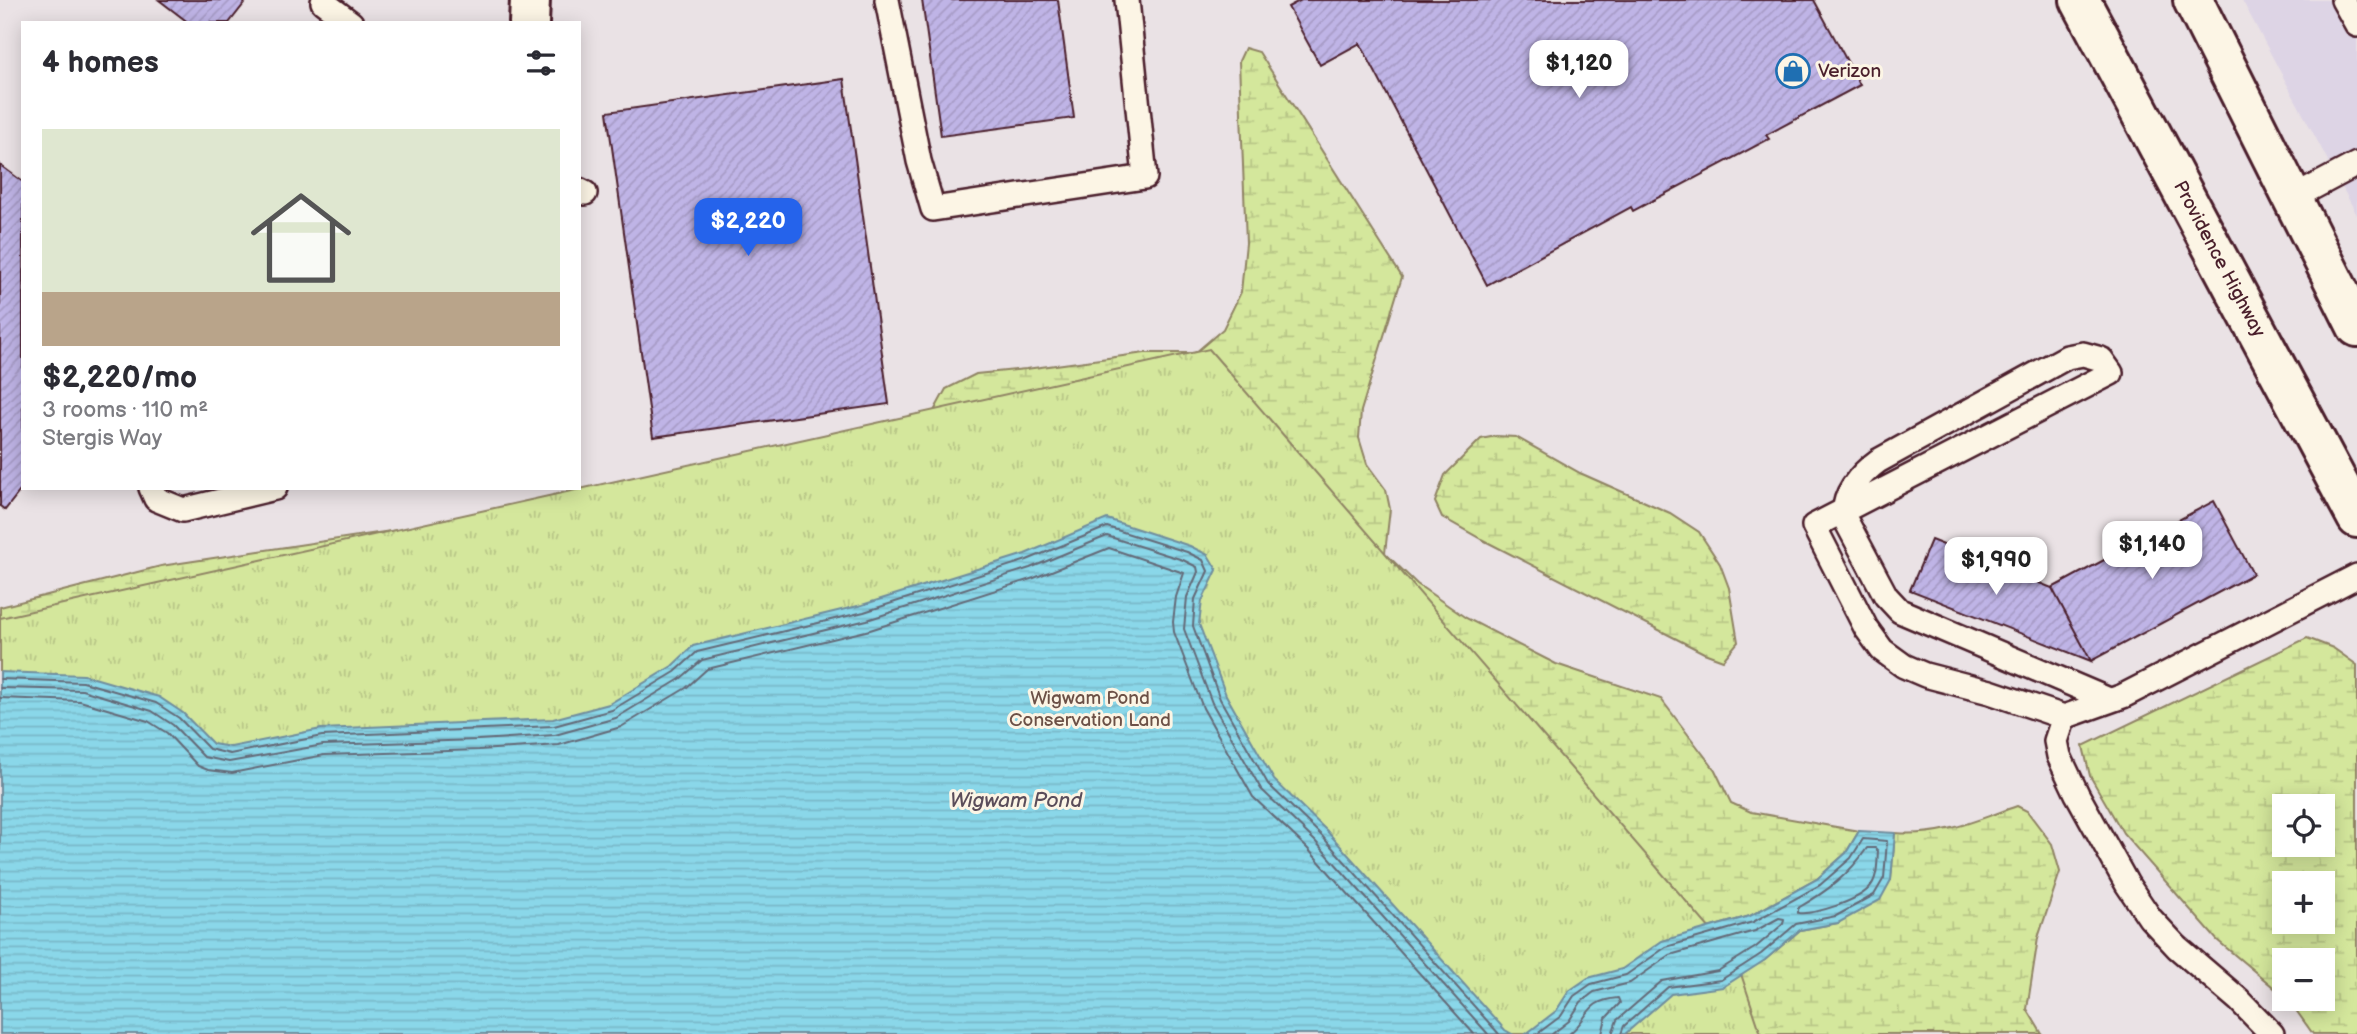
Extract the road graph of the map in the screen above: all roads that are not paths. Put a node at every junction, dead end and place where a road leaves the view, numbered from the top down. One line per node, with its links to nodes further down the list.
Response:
1 (324, 0): 8 (lane)
2 (530, 0): 9 (main road)
3 (887, 0): 4 (lane)
4 (1127, 0)
5 (2080, 0): 17 (main road, Providence Highway)
6 (2193, 0): 12 (main road)
7 (2343, 0): 10 (lane)
8 (348, 21)
9 (530, 21)
10 (2357, 25)
11 (2357, 164): 12 (lane)
12 (2293, 198): 13 (main road)
13 (2357, 327)
14 (152, 490): 15 (lane)
15 (267, 490)
16 (1843, 510): 16 (lane); 19 (lane); 20 (lane)
17 (2357, 518)
18 (2357, 576): 19 (lane)
19 (2109, 700): 20 (lane)
20 (2064, 717): 21 (lane)
21 (2272, 1034)

